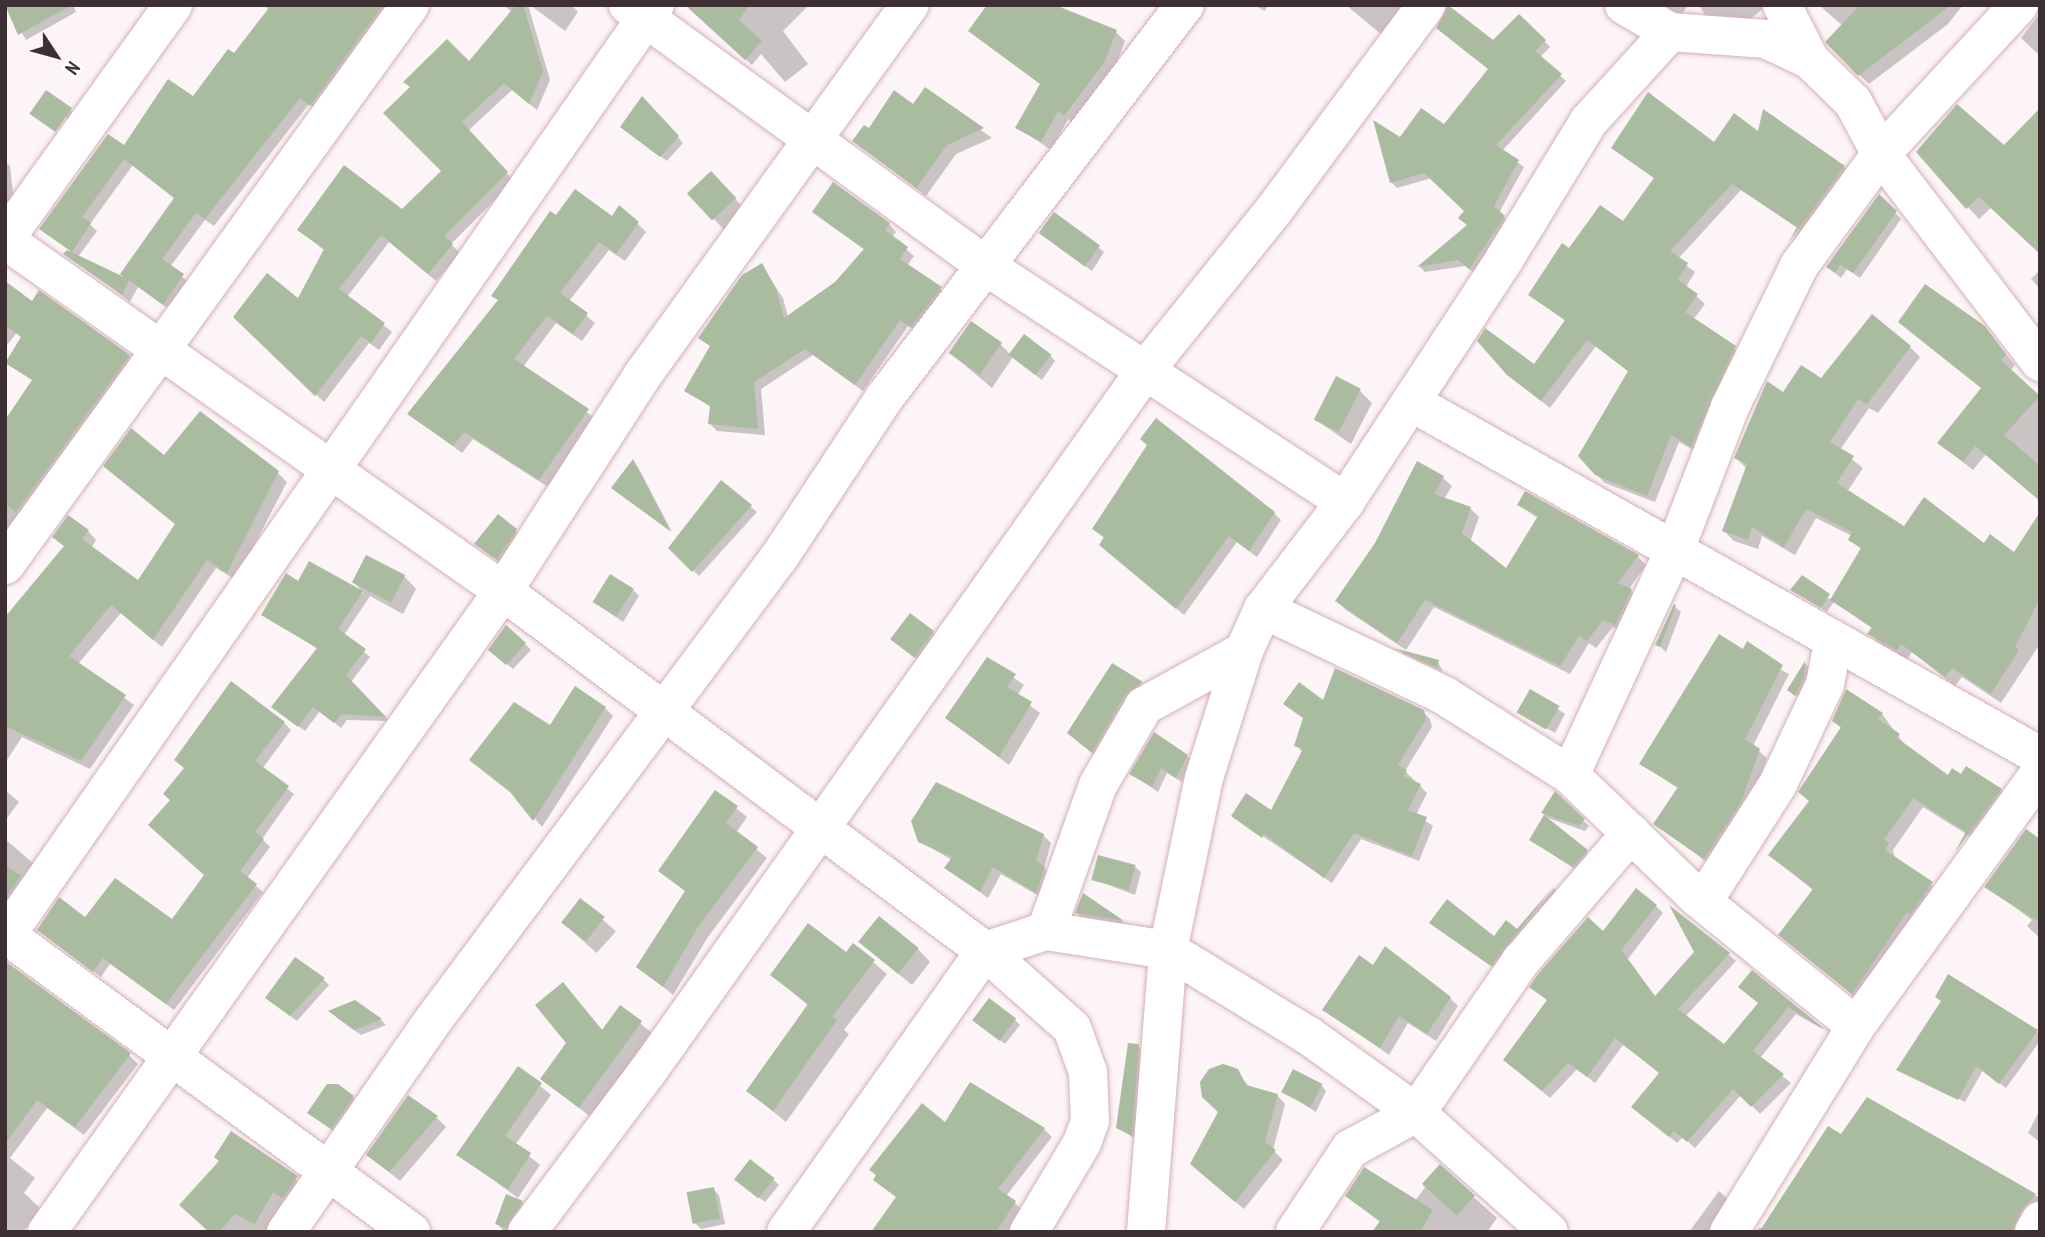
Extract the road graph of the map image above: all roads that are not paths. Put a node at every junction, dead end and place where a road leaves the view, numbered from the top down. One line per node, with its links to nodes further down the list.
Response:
1 (173, 5): 14 (street)
2 (410, 5): 17 (street)
3 (910, 5): 12 (street)
4 (1185, 5): 15 (street)
5 (1426, 5): 18 (street)
6 (1624, 5): 10 (street)
7 (1782, 5): 11 (street)
8 (2019, 5): 13 (street)
9 (643, 10): 12 (street); 20 (street)
10 (1670, 32): 11 (street); 19 (street)
11 (1810, 60): 13 (street)
12 (816, 138): 15 (street); 24 (street)
13 (1881, 154): 16 (street); 22 (street)
14 (5, 239): 17 (street)
15 (986, 266): 18 (street); 28 (street)
16 (2036, 345)
17 (160, 353): 20 (street); 23 (street)
18 (1147, 368): 21 (street); 32 (street)
19 (1411, 402): 21 (street); 22 (street)
20 (329, 467): 24 (street); 36 (street)
21 (1345, 502): 25 (street)
22 (1676, 547): 26 (street); 31 (street)
23 (5, 565)
24 (503, 591): 28 (street); 40 (street)
25 (1263, 609): 27 (street); 31 (street)
26 (1833, 643): 29 (street); 34 (street)
27 (1244, 651): 35 (street); 37 (street)
28 (666, 715): 32 (street); 42 (street)
29 (2040, 756)
30 (2040, 773): 39 (street)
31 (1570, 775): 33 (street)
32 (819, 830): 38 (street); 47 (street)
33 (1631, 833): 34 (street); 41 (street)
34 (1698, 898): 39 (street)
35 (1046, 931): 37 (street); 38 (street)
36 (6, 935): 40 (street)
37 (1168, 950): 41 (street); 50 (street)
38 (985, 951): 48 (street); 49 (street)
39 (1856, 1026): 53 (street)
40 (171, 1056): 42 (street); 44 (street)
41 (1416, 1113): 51 (street); 52 (street)
42 (327, 1171): 45 (street); 46 (street)
43 (2040, 1221): 54 (street)
44 (47, 1232)
45 (286, 1232)
46 (411, 1232)
47 (527, 1232)
48 (786, 1232)
49 (1029, 1232)
50 (1146, 1232)
51 (1295, 1232)
52 (1549, 1232)
53 (1729, 1232)
54 (2034, 1232)

